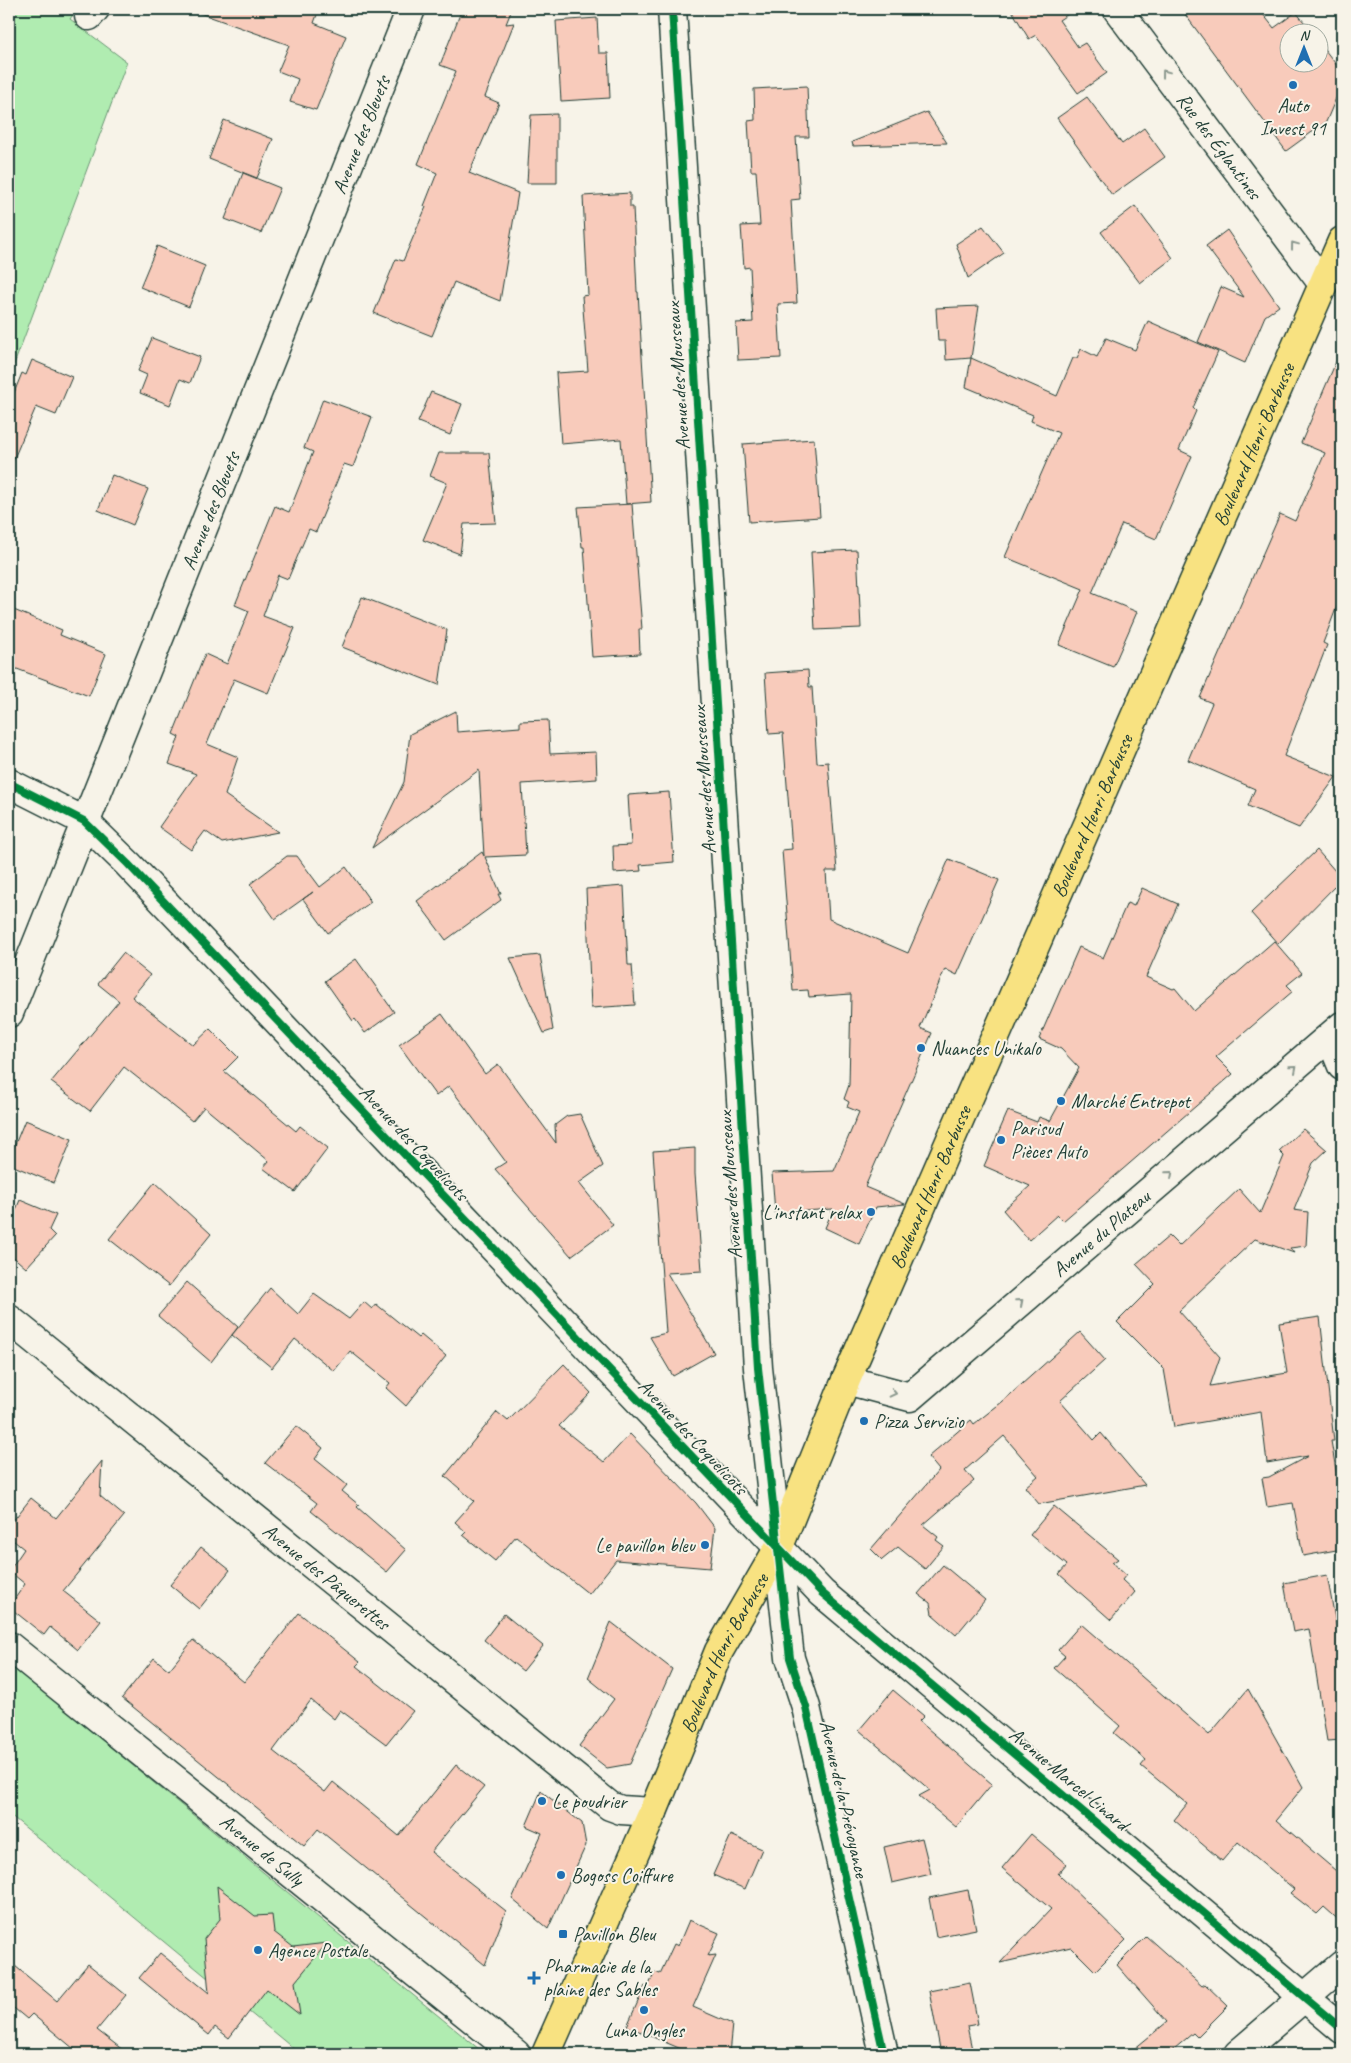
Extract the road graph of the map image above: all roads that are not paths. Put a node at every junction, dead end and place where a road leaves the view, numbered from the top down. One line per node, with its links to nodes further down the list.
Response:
1 (411, 9): 7 (street, Avenue des Bleuets)
2 (672, 9): 13 (street, Avenue des Mousseaux)
3 (1117, 9): 5 (street, Rue des Églantines, one-way to 3)
4 (1342, 241): 5 (main road, Boulevard Henri Barbusse)
5 (1323, 284): 12 (main road, Boulevard Henri Barbusse)
6 (9, 783): 7 (street, Avenue des Coquelicots)
7 (84, 821): 8 (street, Avenue des Bleuets); 13 (street, Avenue des Coquelicots)
8 (9, 1013)
9 (1336, 1032): 10 (street); 12 (street, Avenue du Plateau, one-way to 9)
10 (1342, 1066)
11 (9, 1319): 15 (street, Avenue des Pâquerettes)
12 (846, 1380): 13 (main road, Boulevard Henri Barbusse)
13 (778, 1550): 15 (main road, Boulevard Henri Barbusse); 17 (street, Avenue Marcel Linard); 21 (street, Avenue de la Prévoyance)
14 (9, 1646): 19 (street, Avenue de Sully)
15 (652, 1812): 20 (main road, Boulevard Henri Barbusse)
16 (1342, 1965): 17 (street)
17 (1305, 1997): 18 (street, Avenue Marcel Linard); 22 (street)
18 (1342, 2029)
19 (516, 2054)
20 (546, 2054)
21 (884, 2054)
22 (1238, 2054)

